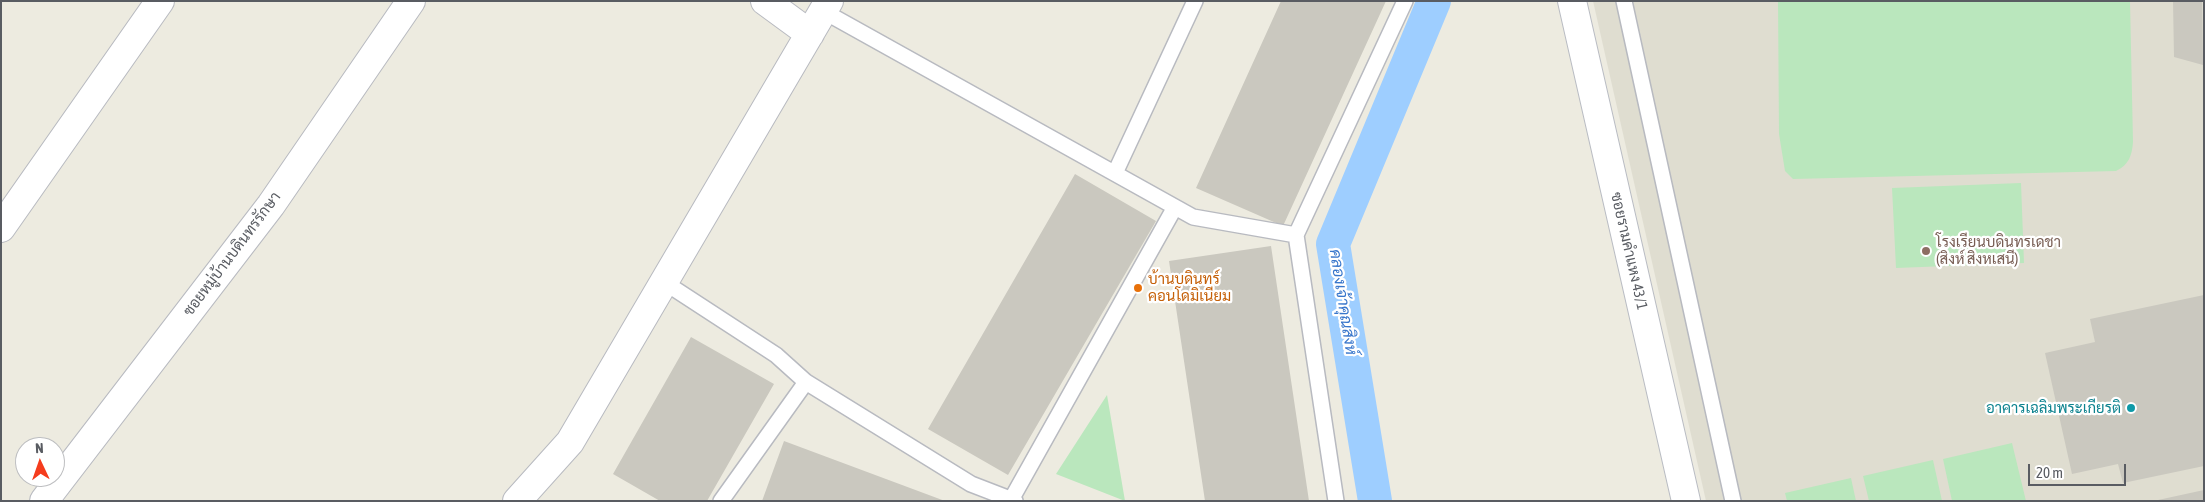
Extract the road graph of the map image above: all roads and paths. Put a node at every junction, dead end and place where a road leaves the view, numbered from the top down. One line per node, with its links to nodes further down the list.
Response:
1 (160, 1): 12 (street)
2 (411, 1): 17 (street, ซอยหมู่บ้านบดินทรรักษา)
3 (765, 1): 9 (street)
4 (1195, 1): 10 (lane)
5 (1405, 1): 13 (lane)
6 (1572, 1): 21 (street, ซอยรามคำแหง 43/1)
7 (1624, 1): 22 (lane)
8 (826, 6): 9 (street); 10 (lane)
9 (810, 34): 14 (street)
10 (1115, 173): 11 (lane)
11 (1175, 207): 13 (lane); 16 (lane)
12 (1, 228)
13 (1296, 235): 20 (lane)
14 (664, 282): 15 (lane); 18 (street)
15 (806, 382): 16 (lane); 19 (lane)
16 (1013, 500)
17 (44, 501)
18 (517, 501)
19 (721, 501)
20 (1336, 501)
21 (1686, 501)
22 (1733, 501)

